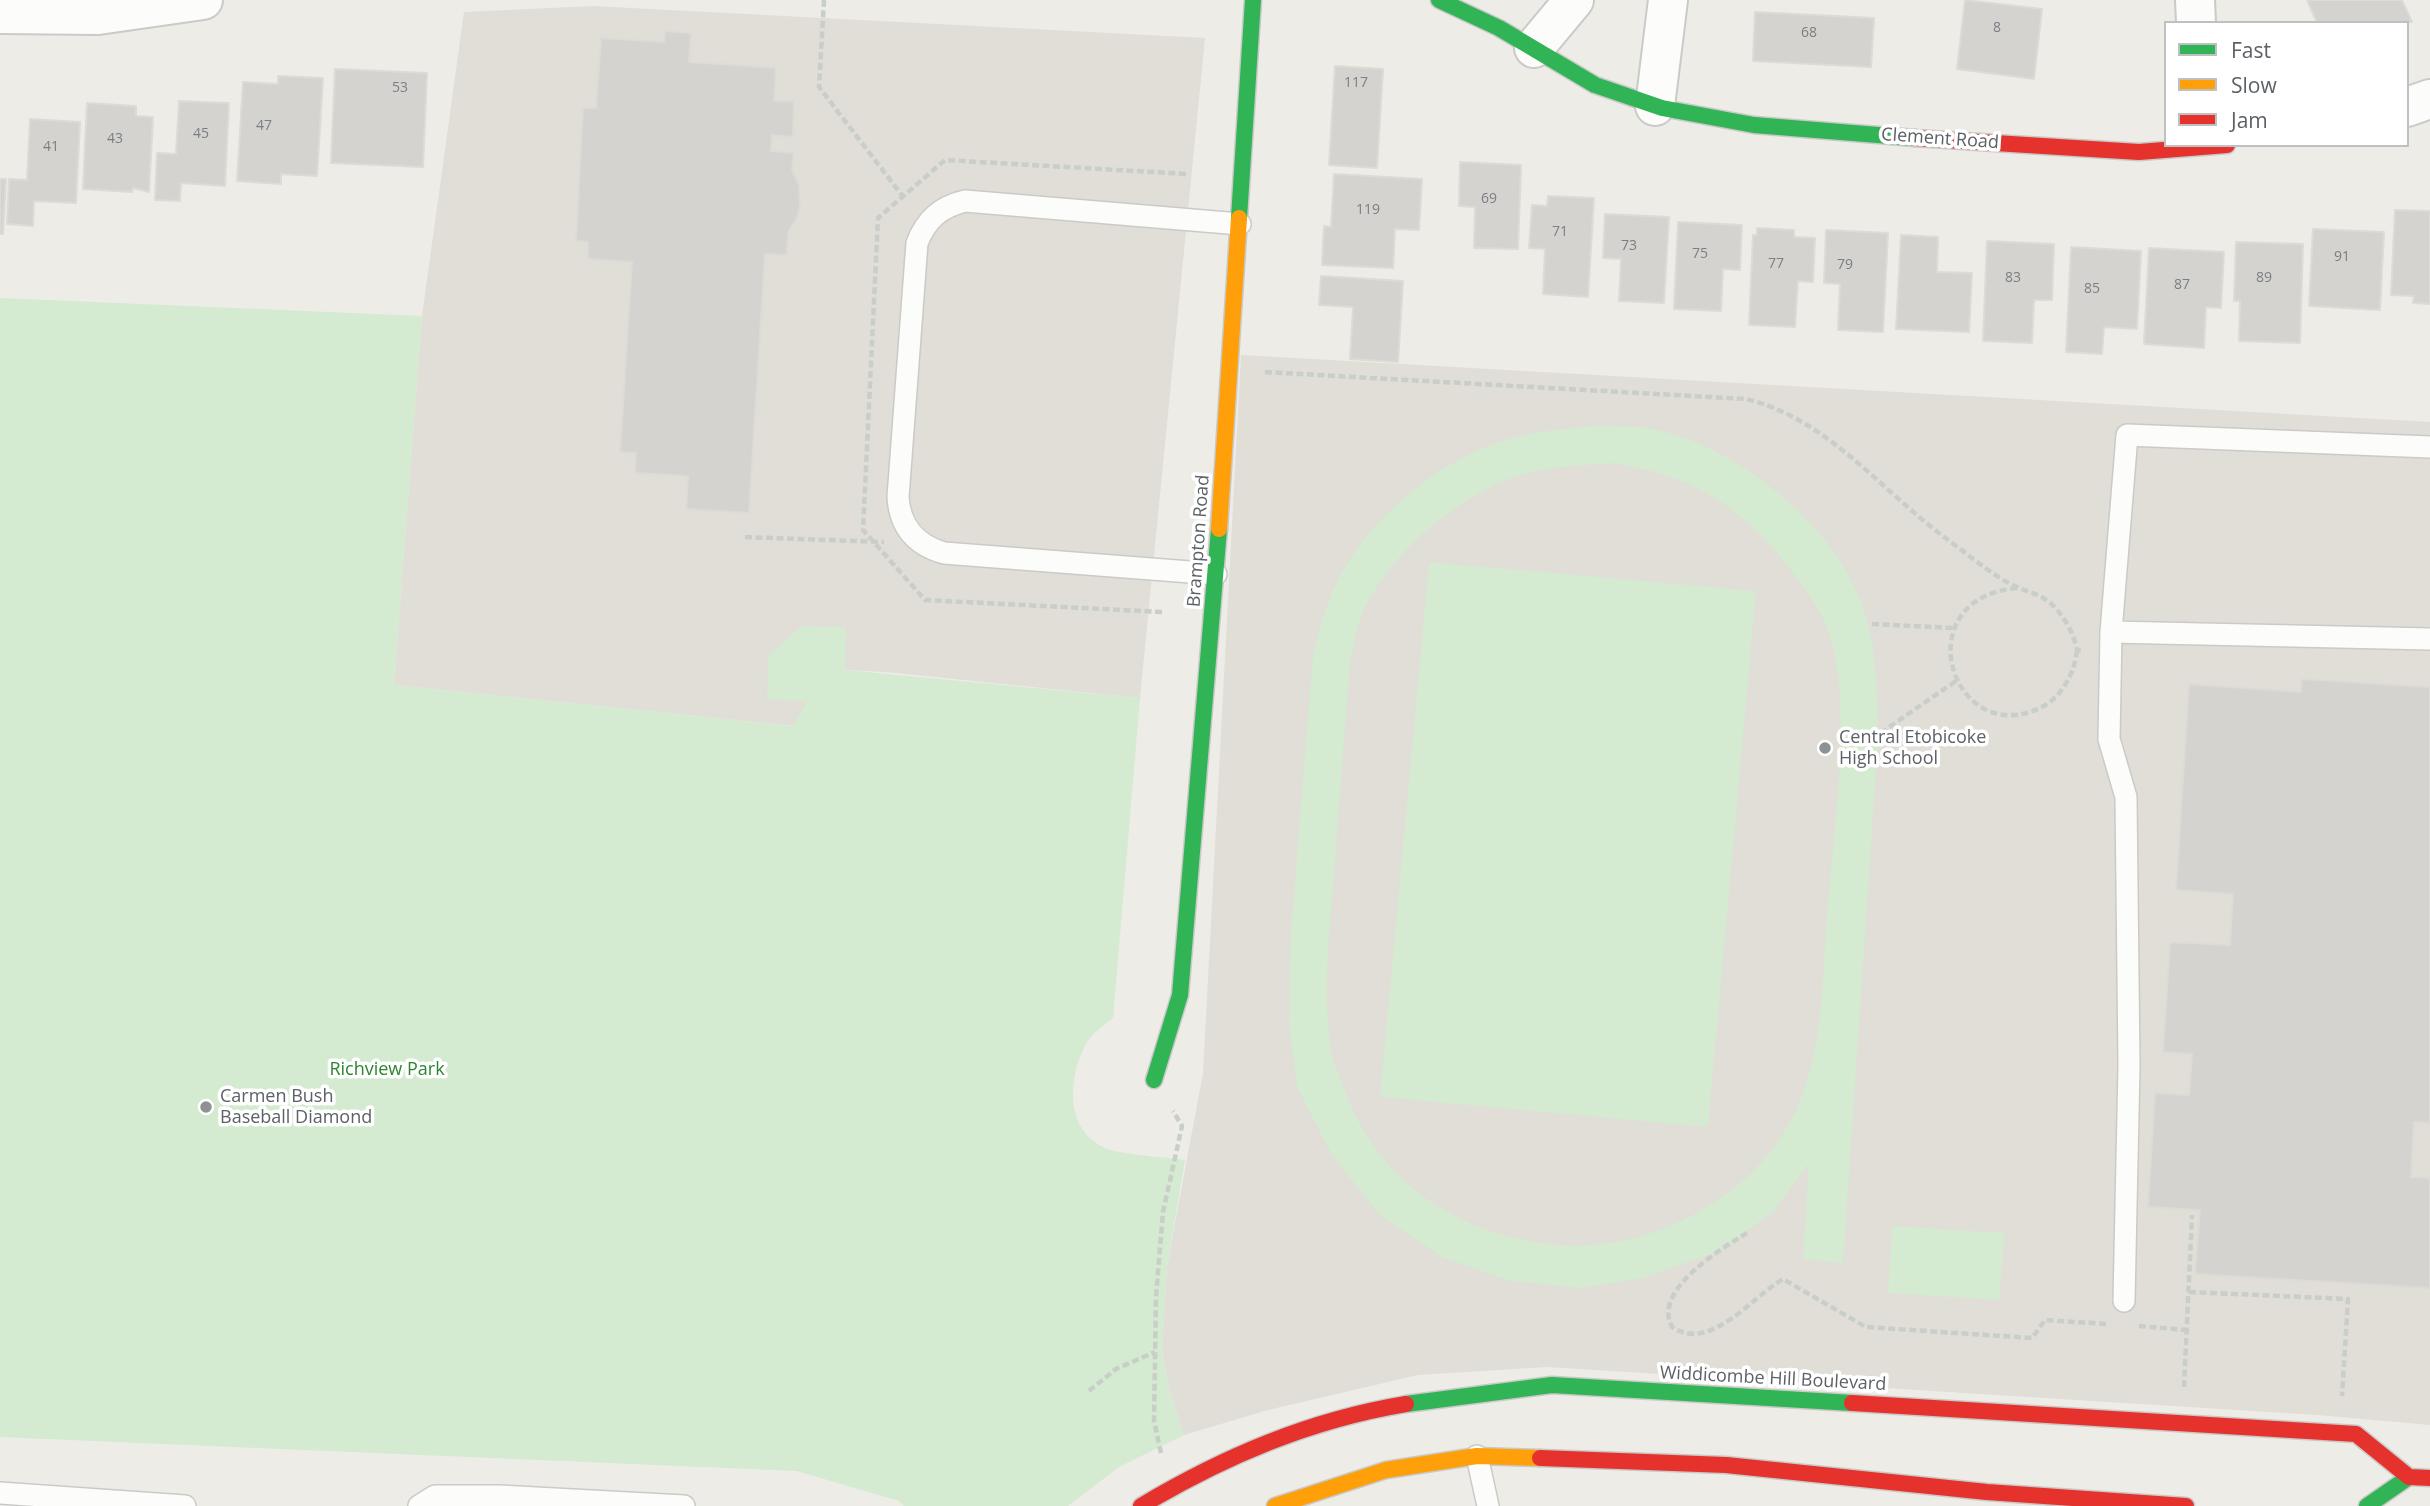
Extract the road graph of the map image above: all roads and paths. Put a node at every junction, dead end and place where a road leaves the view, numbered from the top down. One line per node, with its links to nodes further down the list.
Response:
1 (204, 0): 8 (street)
2 (824, 0): 16 (path)
3 (1253, 0): 17 (street, Brampton Road)
4 (1439, 0): 10 (street, Clement Road)
5 (1574, 0): 10 (street)
6 (1668, 0): 12 (street)
7 (2195, 0): 9 (street)
8 (0, 14)
9 (2196, 21)
10 (1534, 48): 12 (street, Clement Road)
11 (2430, 99): 13 (street)
12 (1655, 106): 14 (street, Clement Road)
13 (2409, 106)
14 (2202, 148)
15 (1187, 174): 16 (path)
16 (903, 197): 18 (path); 22 (path)
17 (1240, 224): 18 (lane); 19 (street, Brampton Road)
18 (926, 225): 23 (lane)
19 (1229, 369): 24 (street, Brampton Road); 25 (path)
20 (2430, 447): 30 (lane)
21 (745, 537): 22 (path)
22 (873, 541): 23 (path); 26 (path)
23 (920, 543): 24 (lane)
24 (1216, 574): 34 (street, Brampton Road)
25 (2018, 588): 28 (path); 31 (path)
26 (1161, 612)
27 (1872, 624): 28 (path)
28 (1953, 628): 32 (path)
29 (2430, 639): 30 (lane)
30 (2111, 643): 31 (path); 38 (lane)
31 (2077, 650): 32 (path)
32 (1956, 681): 33 (path)
33 (1872, 739)
34 (1154, 1080): 42 (path)
35 (2192, 1215): 37 (path)
36 (1747, 1233): 39 (path)
37 (2189, 1292): 41 (path); 45 (path)
38 (2124, 1301)
39 (2110, 1324)
40 (2136, 1326): 41 (path)
41 (2187, 1330): 43 (path)
42 (1155, 1352): 44 (path); 49 (path)
43 (2184, 1387)
44 (1089, 1391)
45 (2342, 1396)
46 (1476, 1450): 55 (street); 56 (lane); 57 (street)
47 (2419, 1478): 49 (street, Widdicombe Hill Boulevard); 58 (street); 59 (lane)
48 (0, 1493): 51 (lane)
49 (1169, 1495): 54 (street, Widdicombe Hill Boulevard)
50 (641, 1505): 52 (lane); 53 (lane)
51 (185, 1506)
52 (419, 1506)
53 (684, 1506)
54 (1141, 1506)
55 (1275, 1506)
56 (1488, 1506)
57 (2186, 1506)
58 (2367, 1506)
59 (2405, 1506)

